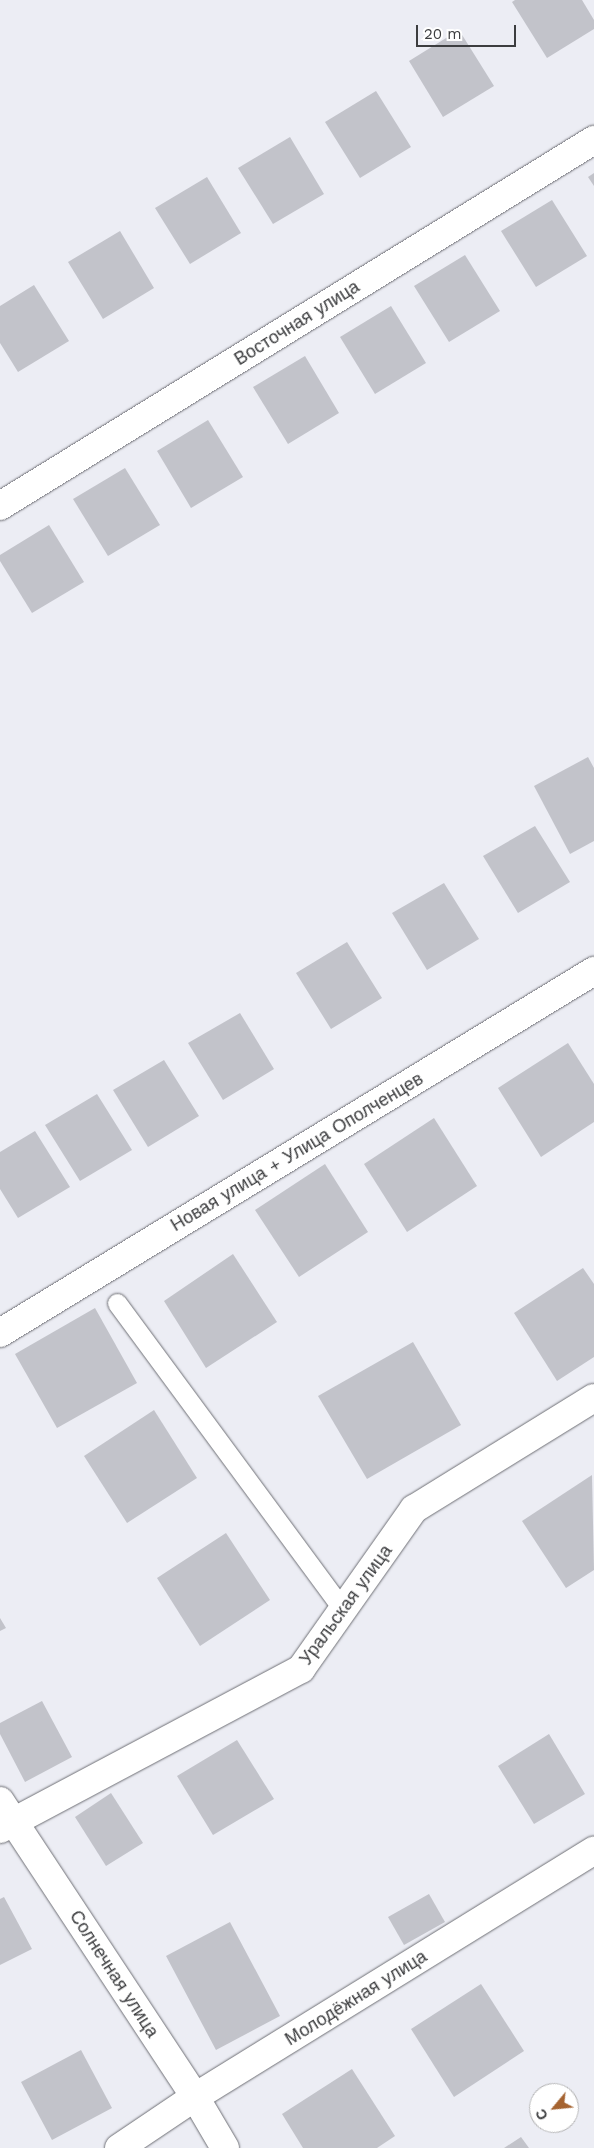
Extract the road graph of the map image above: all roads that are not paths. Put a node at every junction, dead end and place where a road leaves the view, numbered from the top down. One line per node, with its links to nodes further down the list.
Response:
1 (594, 140): 2 (street, Восточная улица)
2 (0, 506)
3 (594, 971): 5 (street, Новая улица + Улица Ополченцев)
4 (117, 1303): 7 (lane)
5 (0, 1333)
6 (594, 1398): 7 (street, Уральская улица)
7 (343, 1610): 8 (street, Уральская улица)
8 (4, 1817): 10 (street, Солнечная улица)
9 (594, 1851): 10 (street, Молодёжная улица)
10 (196, 2097): 11 (street, Молодёжная улица); 12 (street, Солнечная улица)
11 (119, 2148)
12 (225, 2148)

